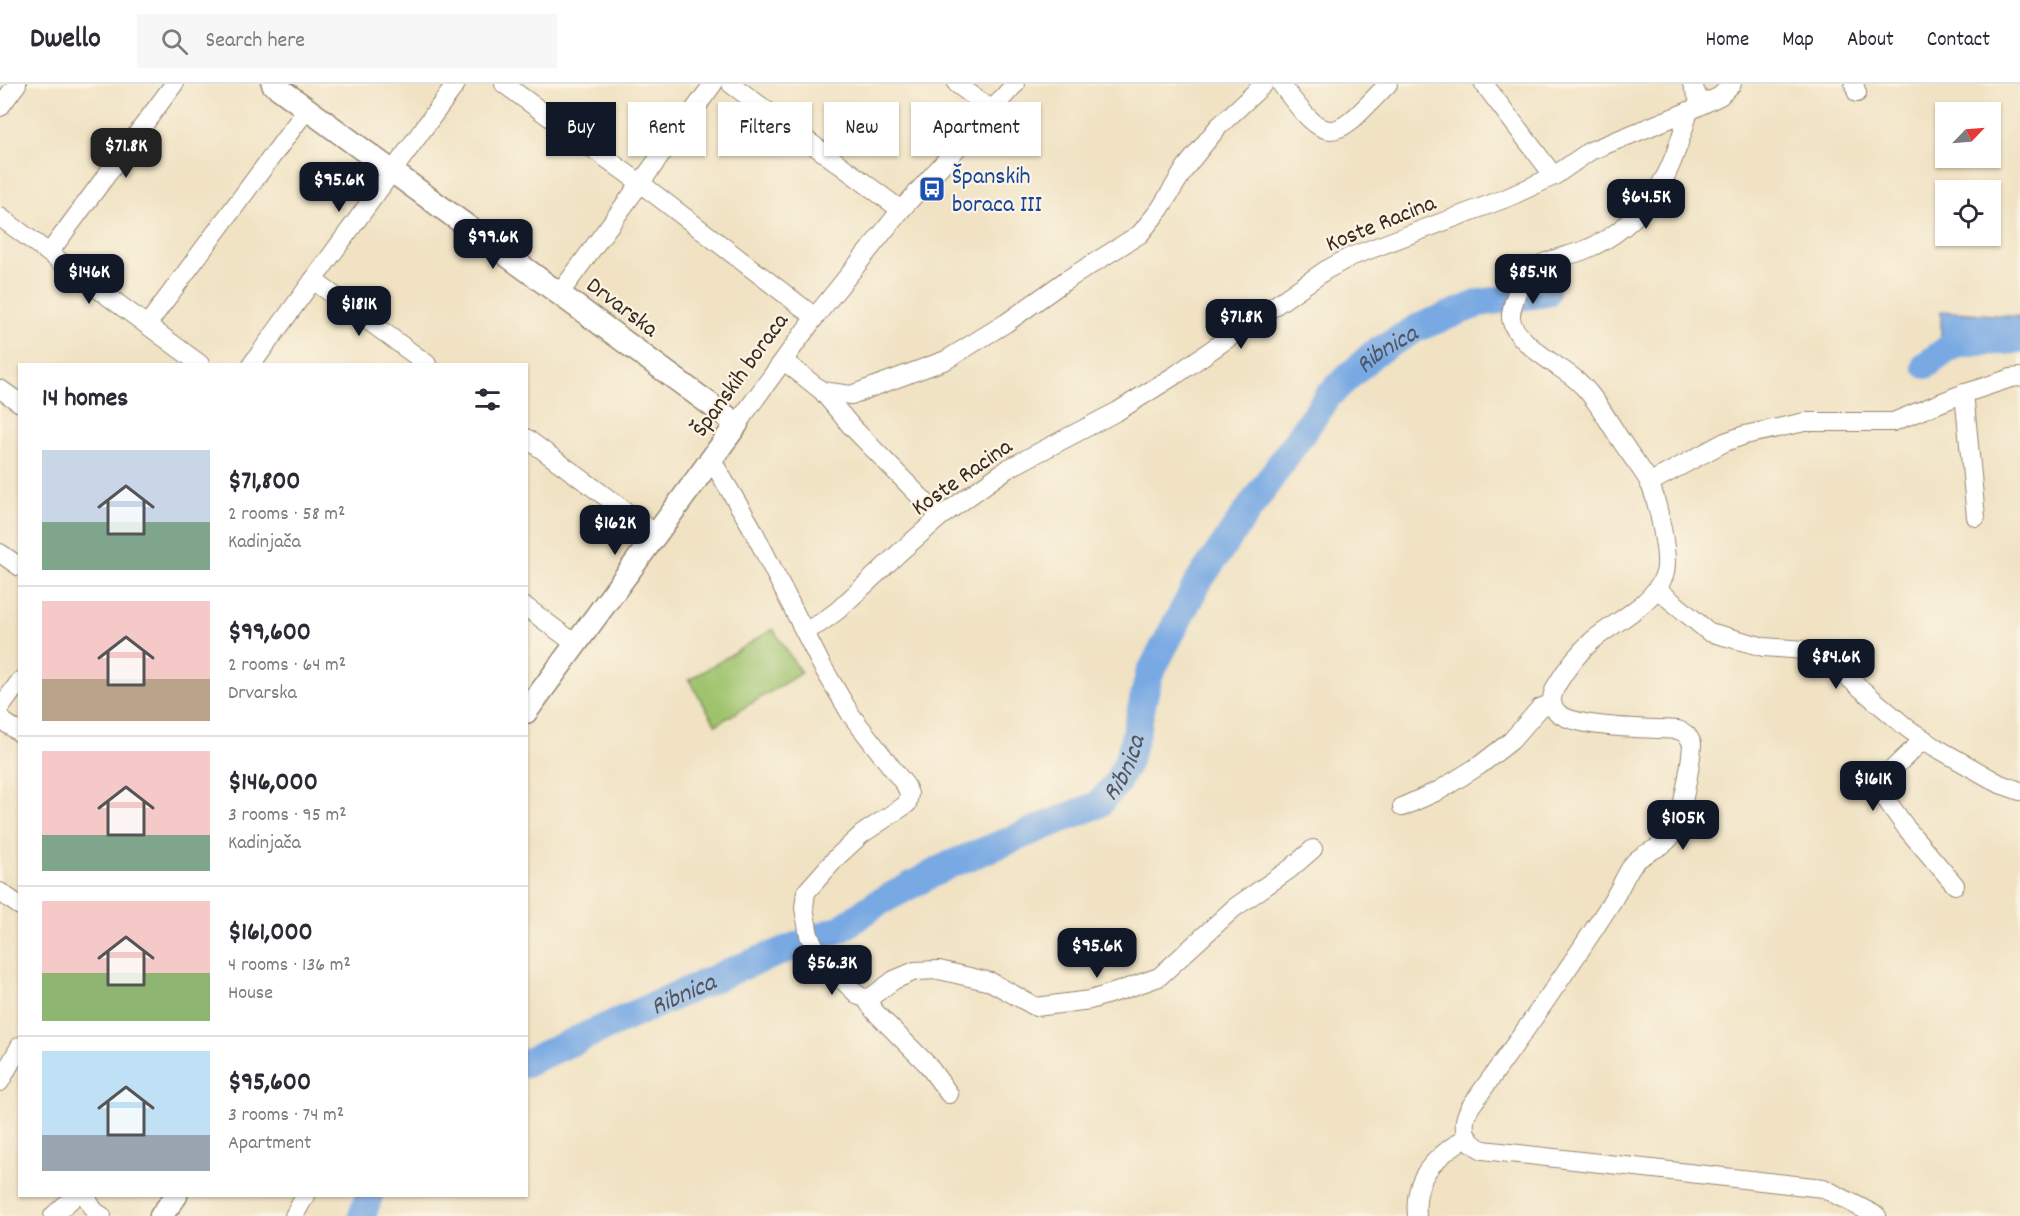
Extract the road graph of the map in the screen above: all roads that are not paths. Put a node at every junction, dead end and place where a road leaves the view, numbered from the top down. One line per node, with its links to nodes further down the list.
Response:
1 (17, 84): 18 (street)
2 (174, 84): 27 (street)
3 (273, 84): 20 (main road, Drvarska)
4 (456, 84): 22 (street)
5 (504, 84): 24 (street)
6 (713, 84): 24 (street)
7 (731, 84): 25 (street)
8 (957, 84): 16 (street)
9 (1016, 84): 17 (street, Španskih boraca)
10 (1264, 84): 38 (street)
11 (1281, 84): 12 (street)
12 (1388, 84)
13 (1484, 84): 23 (street)
14 (1692, 84): 19 (street)
15 (1732, 84): 19 (street, Koste Racina)
16 (981, 102)
17 (999, 102)
18 (0, 107)
19 (1695, 108): 23 (street, Koste Racina); 44 (street)
20 (308, 110): 22 (main road, Drvarska); 31 (street)
21 (950, 156): 25 (street, Španskih boraca)
22 (391, 172): 28 (street); 29 (main road, Drvarska)
23 (1554, 176): 46 (street, Koste Racina)
24 (640, 183): 29 (street); 30 (street)
25 (901, 210): 30 (street, Španskih boraca)
26 (0, 217): 27 (street)
27 (49, 253): 31 (street)
28 (313, 280): 34 (street); 35 (street)
29 (560, 293): 41 (main road, Drvarska)
30 (814, 317): 32 (street, Španskih boraca)
31 (147, 325): 33 (street)
32 (784, 361): 38 (street); 41 (street, Španskih boraca)
33 (199, 363)
34 (253, 363)
35 (426, 363)
36 (2020, 377): 39 (street)
37 (0, 389): 40 (street)
38 (822, 391): 46 (street)
39 (1964, 393): 44 (street); 45 (street)
40 (18, 402)
41 (736, 424): 43 (main road, Španskih boraca)
42 (528, 439): 47 (street)
43 (711, 459): 47 (main road, Španskih boraca); 52 (street)
44 (1649, 483): 50 (street)
45 (1976, 516)
46 (940, 517): 52 (street, Koste Racina)
47 (655, 533): 53 (main road, Španskih boraca)
48 (0, 553): 49 (street)
49 (18, 566)
50 (1657, 589): 55 (street); 60 (street)
51 (528, 608): 53 (street)
52 (804, 631): 67 (street)
53 (577, 645): 57 (main road, Španskih boraca)
54 (18, 684): 56 (street)
55 (1552, 703): 62 (street); 71 (street)
56 (0, 708)
57 (528, 709)
58 (0, 719): 59 (street)
59 (18, 732)
60 (1924, 739): 61 (street); 64 (street)
61 (2020, 791)
62 (1402, 807)
63 (1313, 849): 67 (street)
64 (1955, 885)
65 (0, 892): 66 (street)
66 (18, 905)
67 (865, 998): 70 (street)
68 (18, 1052): 69 (street)
69 (9, 1078)
70 (949, 1094)
71 (1466, 1137): 80 (street); 81 (street)
72 (74, 1197): 76 (street)
73 (87, 1197): 77 (street)
74 (175, 1197): 78 (main road)
75 (304, 1197): 79 (street)
76 (53, 1216)
77 (102, 1216)
78 (161, 1216)
79 (294, 1216)
80 (1417, 1216)
81 (1877, 1216)

